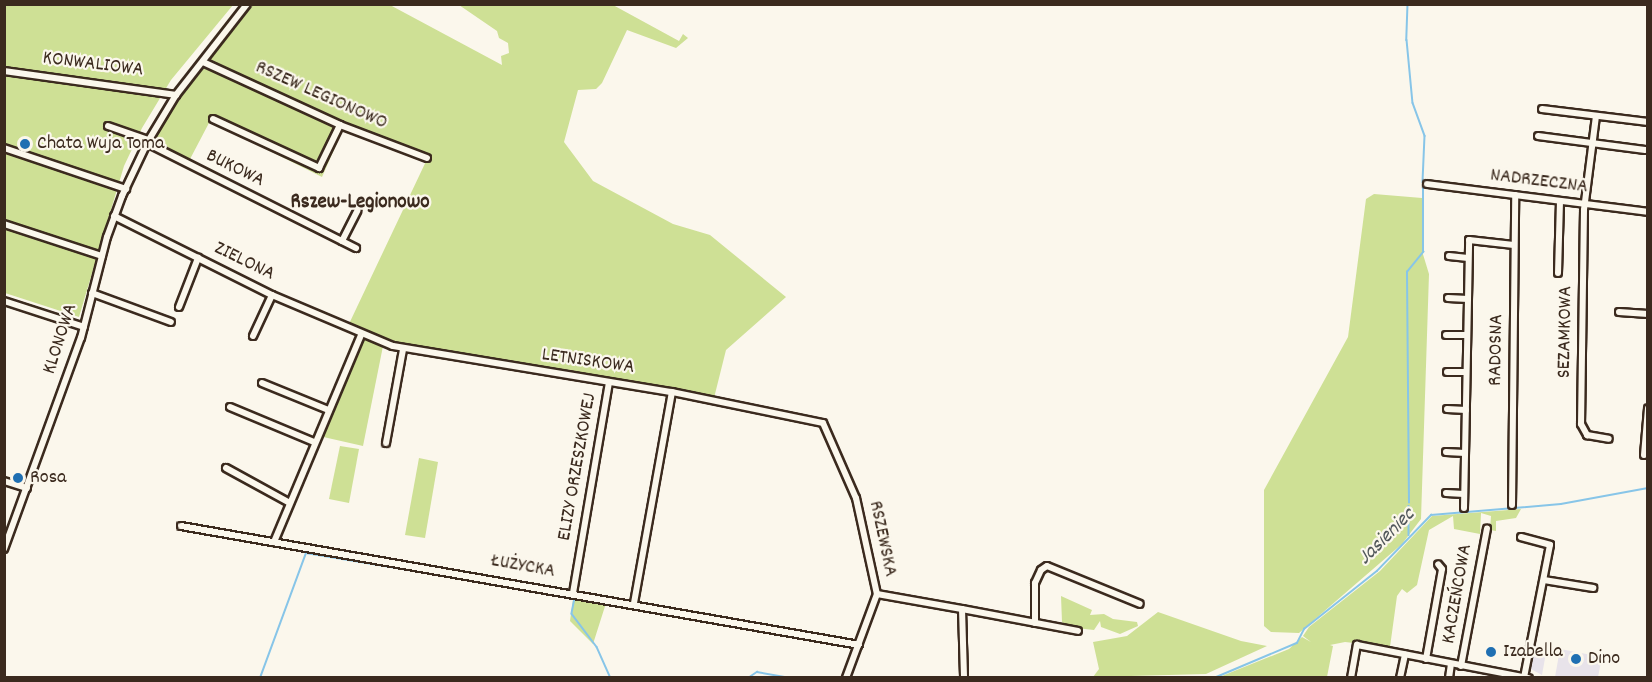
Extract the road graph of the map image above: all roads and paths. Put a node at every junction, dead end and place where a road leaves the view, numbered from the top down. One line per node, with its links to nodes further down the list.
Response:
1 (247, 4): 2 (street, KLONOWA)
2 (203, 62): 4 (street, KLONOWA); 9 (street, RSZEW LEGIONOWO)
3 (4, 71): 4 (street, KONWALIOWA)
4 (176, 95): 12 (street, KLONOWA)
5 (1542, 109): 6 (street)
6 (1596, 116): 8 (street); 13 (street)
7 (213, 119): 9 (street)
8 (1647, 122)
9 (340, 125): 16 (street, RSZEW LEGIONOWO)
10 (108, 126): 12 (street)
11 (1538, 136): 13 (street)
12 (147, 142): 18 (street, KLONOWA); 26 (street, BUKOWA)
13 (1593, 143): 15 (street); 21 (street)
14 (4, 148): 18 (street)
15 (1646, 150)
16 (427, 158)
17 (1427, 184): 19 (street, NADRZECZNA)
18 (126, 189): 24 (street, KLONOWA)
19 (1515, 195): 20 (street, NADRZECZNA); 27 (street, RADOSNA)
20 (1560, 201): 21 (street, NADRZECZNA); 33 (street)
21 (1585, 204): 23 (street, NADRZECZNA); 60 (street, SEZAMKOWA)
22 (357, 211): 26 (street)
23 (1647, 212)
24 (114, 216): 29 (street, KLONOWA); 31 (street, ZIELONA)
25 (4, 224): 29 (street)
26 (342, 241): 28 (street, BUKOWA)
27 (1514, 245): 32 (street); 72 (street, RADOSNA)
28 (356, 248)
29 (102, 256): 34 (street, KLONOWA)
30 (1449, 256): 32 (street)
31 (198, 258): 35 (street, ZIELONA); 39 (street)
32 (1468, 258): 37 (street)
33 (1558, 273)
34 (93, 293): 42 (street); 43 (street, KLONOWA)
35 (272, 295): 45 (street, ZIELONA); 47 (street)
36 (1448, 298): 37 (street)
37 (1468, 299): 46 (street)
38 (4, 301): 43 (street)
39 (179, 307)
40 (1619, 312): 41 (street)
41 (1647, 314)
42 (171, 322)
43 (84, 327): 68 (street, KLONOWA)
44 (1446, 334): 46 (street)
45 (361, 335): 48 (street, LETNISKOWA); 56 (street)
46 (1467, 335): 50 (street)
47 (253, 336)
48 (403, 349): 51 (street, LETNISKOWA); 62 (street)
49 (1447, 372): 50 (street)
50 (1466, 372): 58 (street)
51 (609, 382): 53 (street, LETNISKOWA); 82 (street, ELIZY ORZESZKOWEJ)
52 (262, 383): 56 (street)
53 (672, 392): 59 (street, LETNISKOWA); 84 (street)
54 (230, 407): 61 (street)
55 (1647, 408): 65 (street)
56 (328, 410): 61 (street)
57 (1447, 410): 58 (street)
58 (1466, 410): 64 (street)
59 (811, 419): 83 (street, RSZEWSKA)
60 (1609, 439)
61 (314, 442): 71 (street)
62 (386, 443)
63 (1446, 452): 64 (street)
64 (1465, 453): 70 (street)
65 (1644, 455)
66 (225, 468): 71 (street)
67 (4, 481): 68 (street)
68 (27, 488): 78 (street, KLONOWA)
69 (1446, 493): 70 (street)
70 (1464, 494): 73 (street)
71 (288, 502): 77 (street)
72 (1512, 504)
73 (1464, 508)
74 (181, 526): 77 (street, ŁUŻYCKA)
75 (1487, 528): 93 (street, KACZEŃCOWA)
76 (1521, 537): 80 (street)
77 (274, 542): 82 (street, ŁUŻYCKA)
78 (4, 549)
79 (1438, 564): 91 (street)
80 (1544, 580): 81 (street); 95 (street)
81 (1593, 588)
82 (573, 593): 84 (street, ŁUŻYCKA)
83 (877, 594): 86 (street); 89 (street, RSZEWSKA)
84 (634, 603): 89 (street, ŁUŻYCKA)
85 (1140, 604): 87 (street)
86 (962, 609): 87 (street); 97 (street)
87 (1035, 623): 88 (street)
88 (1078, 631)
89 (859, 645): 96 (street, RSZEWSKA)
90 (1405, 655): 91 (street); 98 (street); 99 (street)
91 (1426, 659): 92 (street)
92 (1451, 664): 93 (street); 100 (street)
93 (1461, 666): 94 (street)
94 (1514, 676): 95 (street)
95 (1526, 677)
96 (846, 678)
97 (964, 678)
98 (1351, 678)
99 (1400, 678)
100 (1449, 678)

